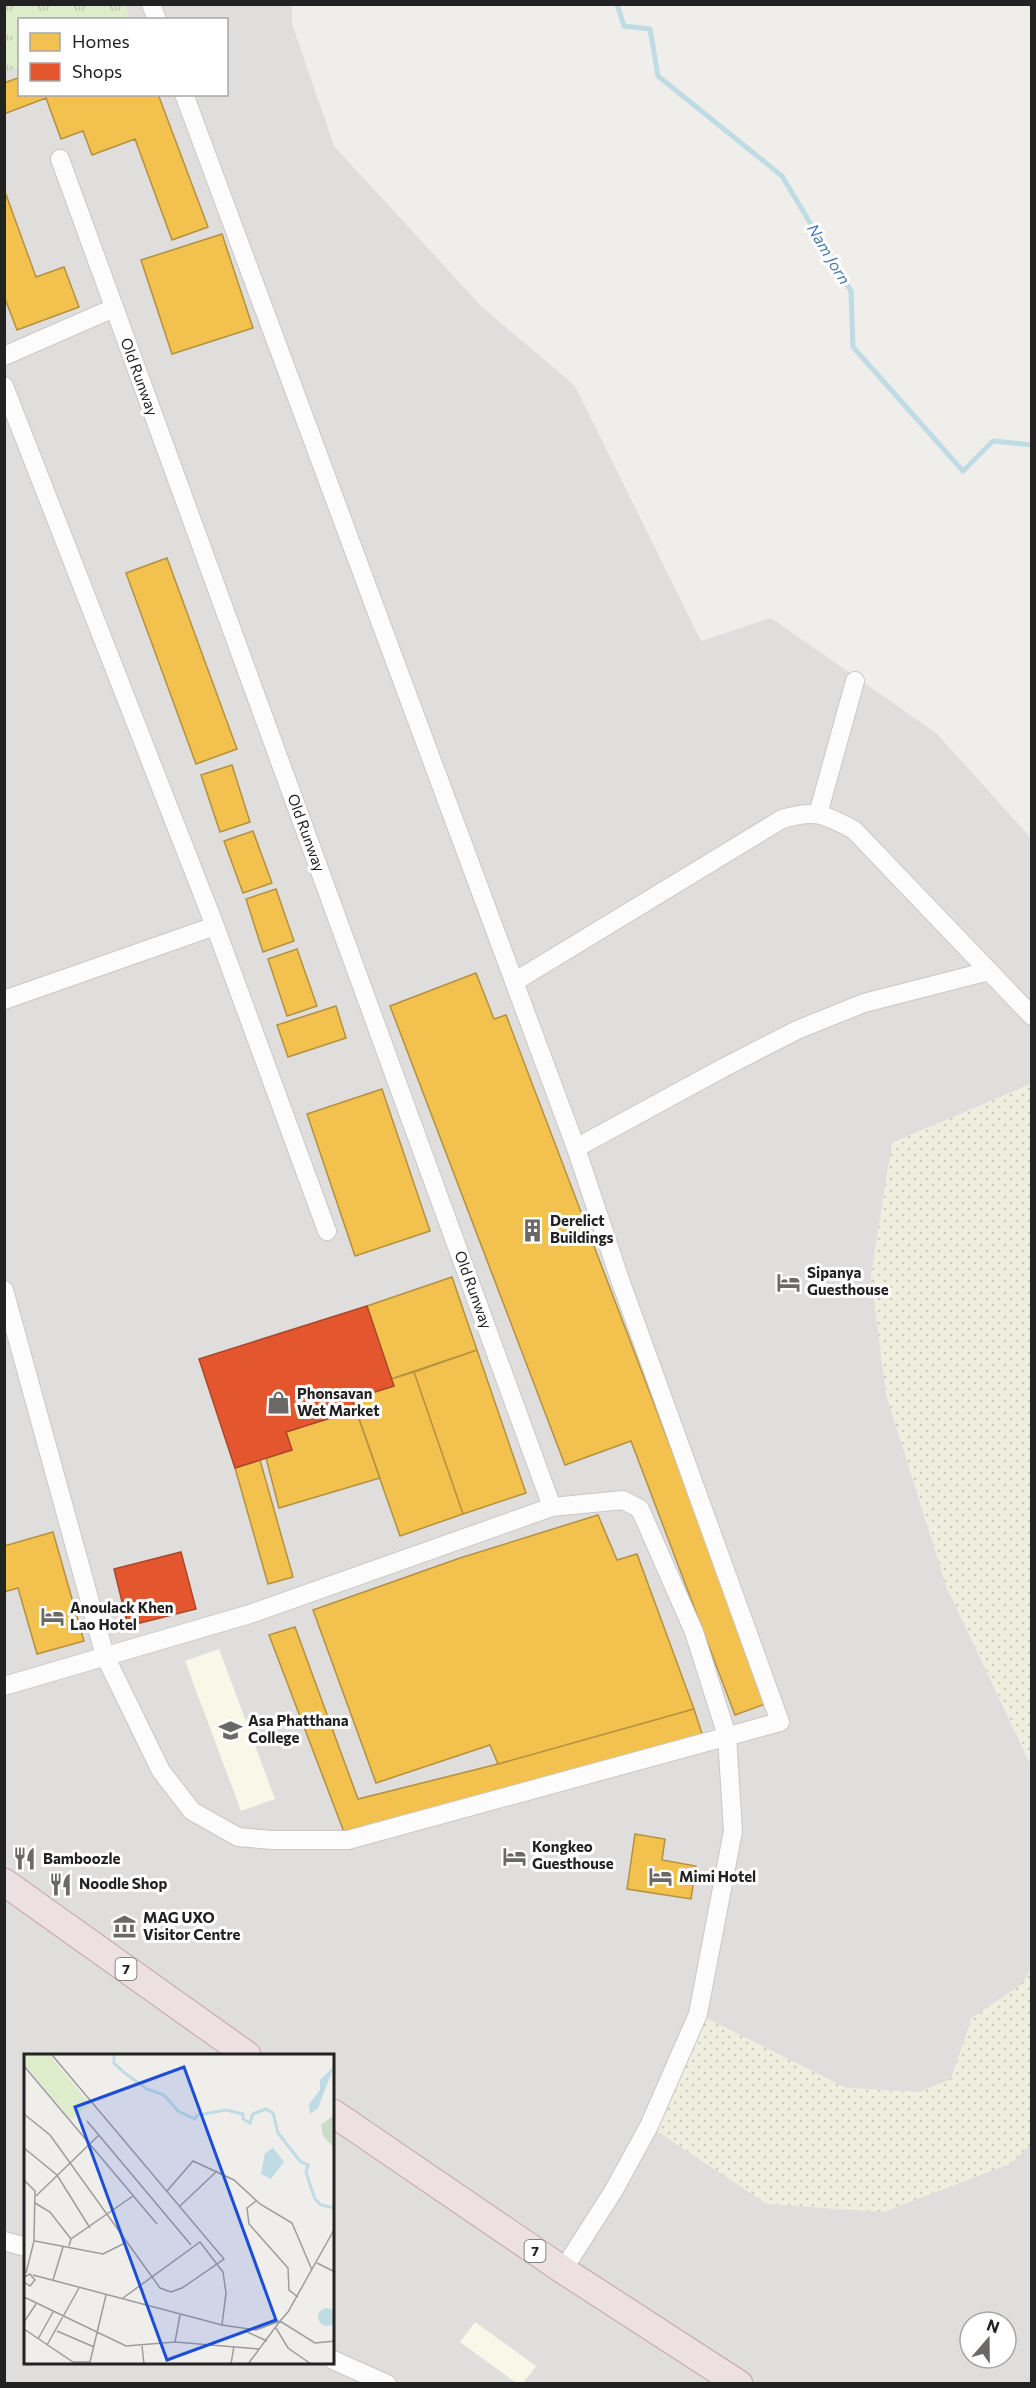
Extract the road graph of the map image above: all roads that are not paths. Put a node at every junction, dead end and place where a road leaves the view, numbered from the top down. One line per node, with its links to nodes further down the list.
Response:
1 (185, 96): 10 (street)
2 (60, 159): 3 (street, Old Runway)
3 (114, 308): 4 (street); 16 (street, Old Runway)
4 (4, 357)
5 (4, 386): 8 (street)
6 (855, 681): 7 (street)
7 (818, 814): 9 (street); 10 (street)
8 (215, 926): 11 (street); 14 (street)
9 (988, 970): 12 (street); 13 (street)
10 (514, 982): 13 (street)
11 (4, 1000)
12 (1032, 1016)
13 (576, 1148): 19 (street)
14 (327, 1231)
15 (4, 1290): 17 (street)
16 (552, 1507): 17 (street); 19 (street)
17 (105, 1656): 18 (street); 19 (street)
18 (4, 1686)
19 (727, 1736): 25 (street)
20 (4, 1882): 21 (highway, 7)
21 (246, 2054)
22 (334, 2114): 25 (highway, 7)
23 (4, 2241): 24 (street)
24 (24, 2246)
25 (563, 2270): 28 (highway, 7)
26 (334, 2361): 27 (street)
27 (387, 2384)
28 (739, 2384)

